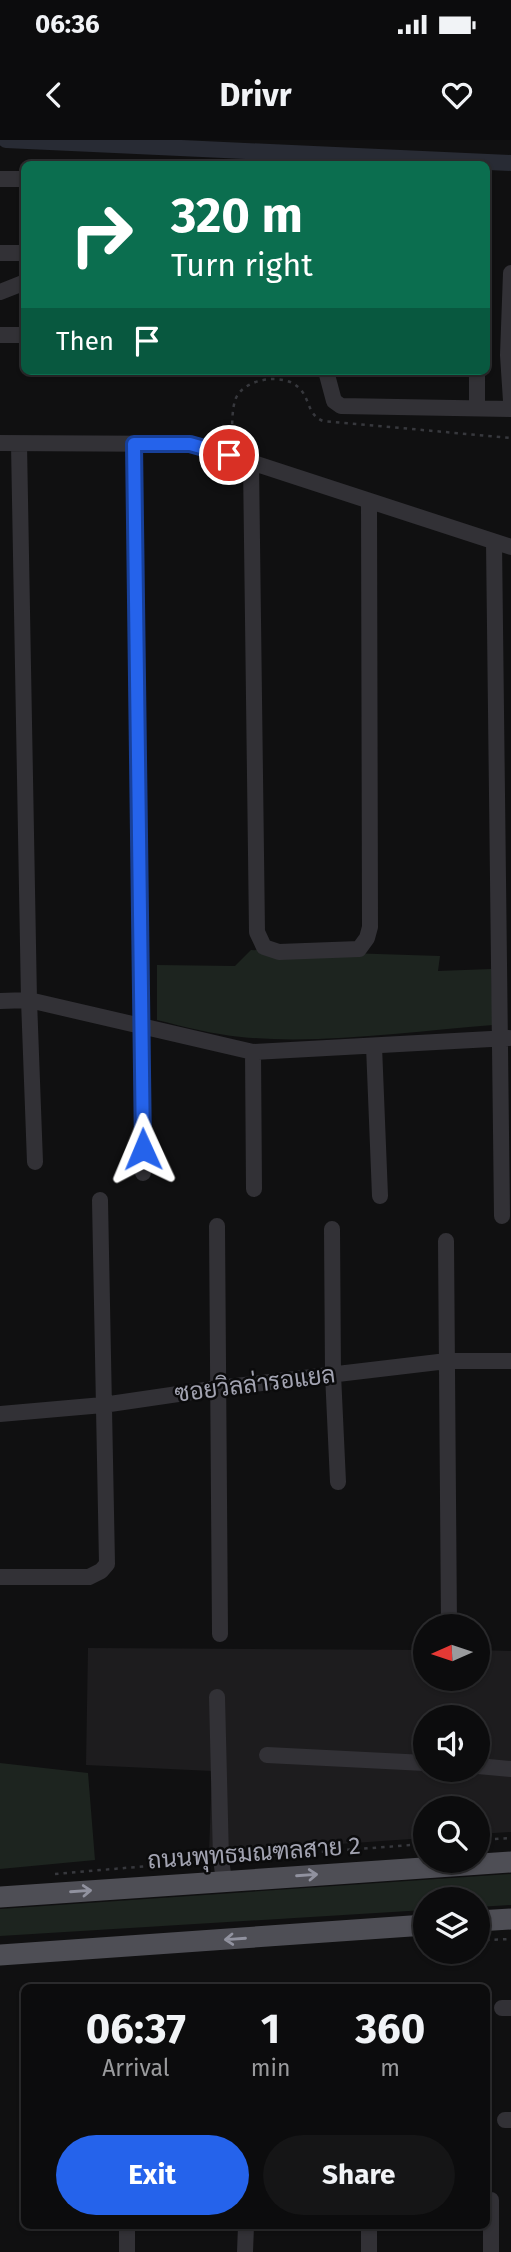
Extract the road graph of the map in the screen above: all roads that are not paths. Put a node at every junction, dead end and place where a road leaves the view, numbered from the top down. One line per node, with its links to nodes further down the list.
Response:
1 (0, 179): 2 (street)
2 (21, 179)
3 (0, 253): 4 (street)
4 (21, 253)
5 (511, 273): 10 (street)
6 (21, 284): 7 (street)
7 (0, 292)
8 (0, 335): 9 (street)
9 (21, 335)
10 (509, 355): 13 (street)
11 (327, 375): 14 (street)
12 (477, 375): 14 (street)
13 (511, 401)
14 (477, 408): 15 (street)
15 (511, 409)
16 (0, 443): 17 (street)
17 (19, 444): 18 (street); 23 (street)
18 (134, 444): 19 (street); 25 (street)
19 (251, 463): 20 (street); 20 (street)
20 (369, 502): 21 (street)
21 (494, 542): 22 (street); 26 (street)
22 (511, 547)
23 (29, 1000): 24 (street); 25 (street); 29 (street)
24 (0, 1001)
25 (141, 1026): 28 (street); 30 (street)
26 (506, 1038): 27 (street); 34 (street)
27 (374, 1046): 28 (street); 32 (street)
28 (253, 1052): 31 (street)
29 (35, 1162)
30 (143, 1173)
31 (254, 1189)
32 (380, 1196)
33 (100, 1200): 42 (street)
34 (502, 1216)
35 (217, 1226): 41 (street)
36 (331, 1229): 40 (street)
37 (446, 1241): 38 (street)
38 (447, 1361): 39 (street, ซอยวิลล่ารอแยล); 40 (street, ซอยวิลล่ารอแยล); 46 (street)
39 (511, 1361)
40 (333, 1374): 41 (street, ซอยวิลล่ารอแยล); 44 (street)
41 (219, 1388): 42 (street, ซอยวิลล่ารอแยล); 47 (street)
42 (103, 1405): 43 (street, ซอยวิลล่ารอแยล); 45 (street)
43 (0, 1415)
44 (338, 1482)
45 (0, 1577)
46 (449, 1614)
47 (220, 1634)
48 (217, 1698): 54 (street)
49 (267, 1755): 50 (street)
50 (413, 1762)
51 (490, 1767): 52 (street)
52 (511, 1769)
53 (511, 1862): 54 (main road, ถนนพุทธมณฑลสาย 2, one-way to 53)
54 (224, 1881): 55 (main road, ถนนพุทธมณฑลสาย 2, one-way to 54)
55 (6, 1897)
56 (511, 1919): 57 (main road)
57 (490, 1920)
58 (413, 1926): 59 (main road, one-way to 59)
59 (8, 1955)
60 (491, 2200): 67 (street)
61 (127, 2229): 64 (street)
62 (246, 2229): 65 (street)
63 (369, 2229): 66 (street)
64 (127, 2252)
65 (246, 2252)
66 (369, 2252)
67 (491, 2252)

